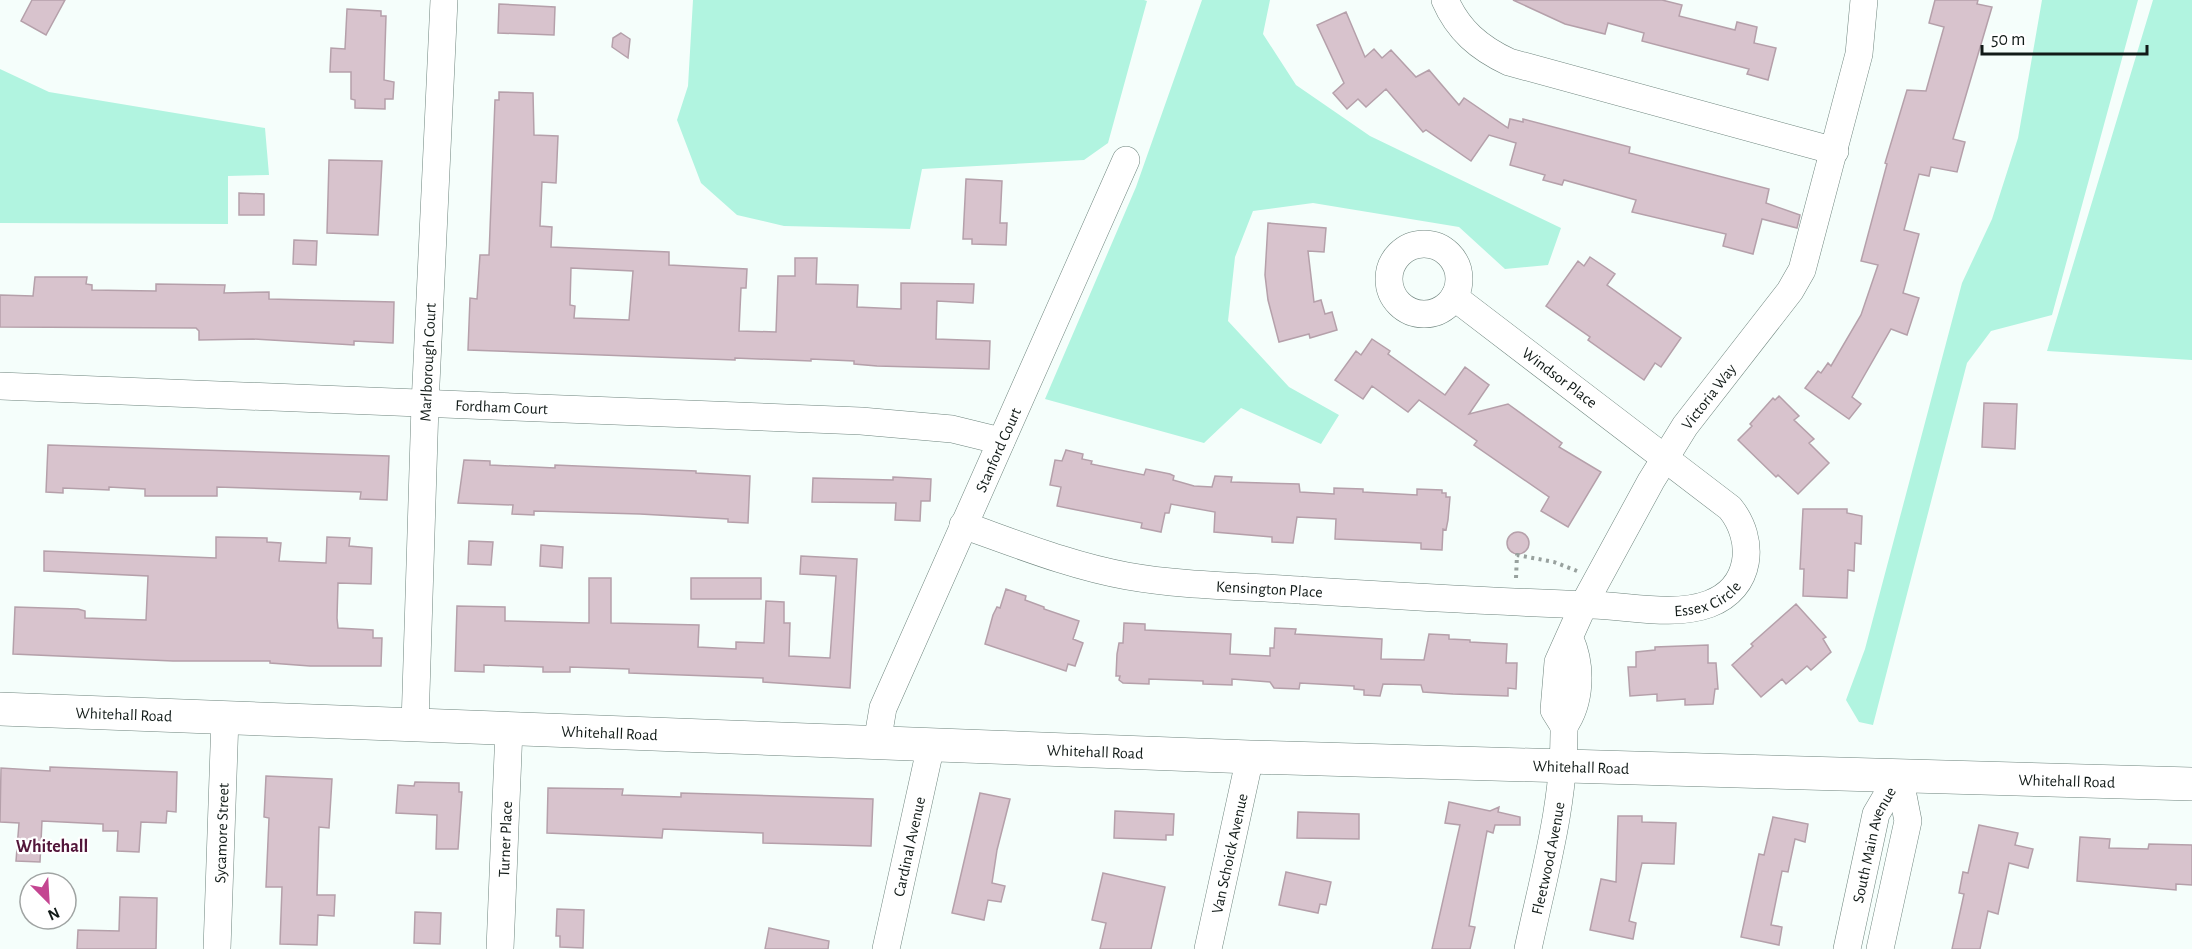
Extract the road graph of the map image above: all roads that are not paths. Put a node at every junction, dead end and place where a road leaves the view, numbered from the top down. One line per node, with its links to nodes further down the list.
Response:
1 (444, 0): 8 (street, Marlborough Court)
2 (1445, 0): 4 (street)
3 (1864, 0): 4 (street, Victoria Way)
4 (1835, 151): 10 (street, Victoria Way)
5 (1126, 160): 9 (street, Stanford Court)
6 (1454, 297): 10 (street, Windsor Place)
7 (0, 386): 8 (street, Fordham Court)
8 (425, 405): 9 (street, Fordham Court); 15 (street, Marlborough Court)
9 (1001, 441): 11 (street, Stanford Court)
10 (1666, 458): 12 (street, Victoria Way); 12 (street, Essex Circle)
11 (963, 525): 12 (street, Kensington Place); 17 (street, Stanford Court)
12 (1584, 604): 20 (street, Victoria Way)
13 (0, 709): 14 (street, Whitehall Road)
14 (225, 718): 15 (street, Whitehall Road); 23 (street, Sycamore Street)
15 (415, 725): 16 (street, Whitehall Road)
16 (508, 729): 17 (street, Whitehall Road); 24 (street, Turner Place)
17 (877, 743): 18 (street, Whitehall Road)
18 (931, 745): 19 (street, Whitehall Road); 25 (street, Cardinal Avenue)
19 (1250, 757): 20 (street, Whitehall Road); 26 (street, Van Schoick Avenue)
20 (1564, 767): 21 (street, Whitehall Road); 27 (street, Fleetwood Avenue)
21 (1899, 775): 22 (street, Whitehall Road); 28 (street, South Main Avenue); 29 (street, South Main Avenue)
22 (2192, 784)
23 (217, 949)
24 (500, 949)
25 (886, 949)
26 (1208, 949)
27 (1528, 949)
28 (1847, 949)
29 (1880, 949)

